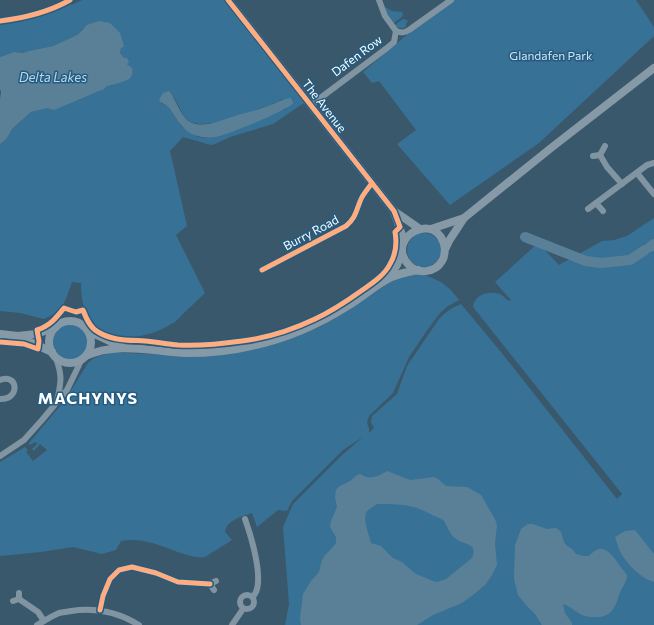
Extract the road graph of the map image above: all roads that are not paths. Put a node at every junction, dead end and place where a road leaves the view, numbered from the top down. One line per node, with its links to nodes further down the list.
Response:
1 (70, 0): 5 (street)
2 (228, 0): 8 (main road, The Avenue)
3 (379, 0): 6 (street)
4 (450, 0): 6 (street, Dafen Row)
5 (0, 21)
6 (396, 31): 8 (street, Dafen Row)
7 (654, 68): 21 (main road)
8 (311, 105): 14 (main road, The Avenue)
9 (605, 146): 10 (street)
10 (600, 155): 11 (street); 15 (street)
11 (593, 156)
12 (654, 163): 13 (street)
13 (637, 173): 15 (street); 16 (street)
14 (372, 183): 19 (main road, The Avenue); 27 (street, Burry Road)
15 (622, 184): 17 (street)
16 (654, 194)
17 (596, 203): 18 (street); 20 (street)
18 (588, 209)
19 (394, 210): 22 (main road, The Avenue); 24 (main road, The Avenue)
20 (603, 211)
21 (464, 218): 23 (main road); 25 (main road)
22 (420, 229): 23 (main road); 24 (main road)
23 (431, 229): 25 (main road)
24 (404, 241): 26 (main road)
25 (445, 249): 28 (main road)
26 (402, 250): 28 (main road); 29 (main road)
27 (262, 270)
28 (418, 270): 29 (main road)
29 (386, 279): 34 (main road)
30 (56, 327): 31 (main road); 33 (main road); 35 (main road)
31 (88, 331): 34 (main road); 36 (main road)
32 (0, 334): 33 (main road)
33 (18, 336): 35 (main road)
34 (123, 347): 36 (main road)
35 (53, 354): 36 (main road); 39 (street)
36 (83, 358): 39 (street)
37 (0, 380): 38 (street)
38 (0, 400)
39 (56, 403): 40 (street)
40 (0, 456)
41 (245, 519): 43 (street)
42 (213, 585): 46 (street)
43 (253, 597): 45 (street); 45 (street)
44 (17, 598): 47 (street)
45 (243, 609): 51 (street)
46 (100, 610): 47 (street); 48 (street)
47 (44, 621): 49 (street)
48 (127, 622): 50 (street)
49 (38, 625)
50 (139, 625)
51 (232, 625)

